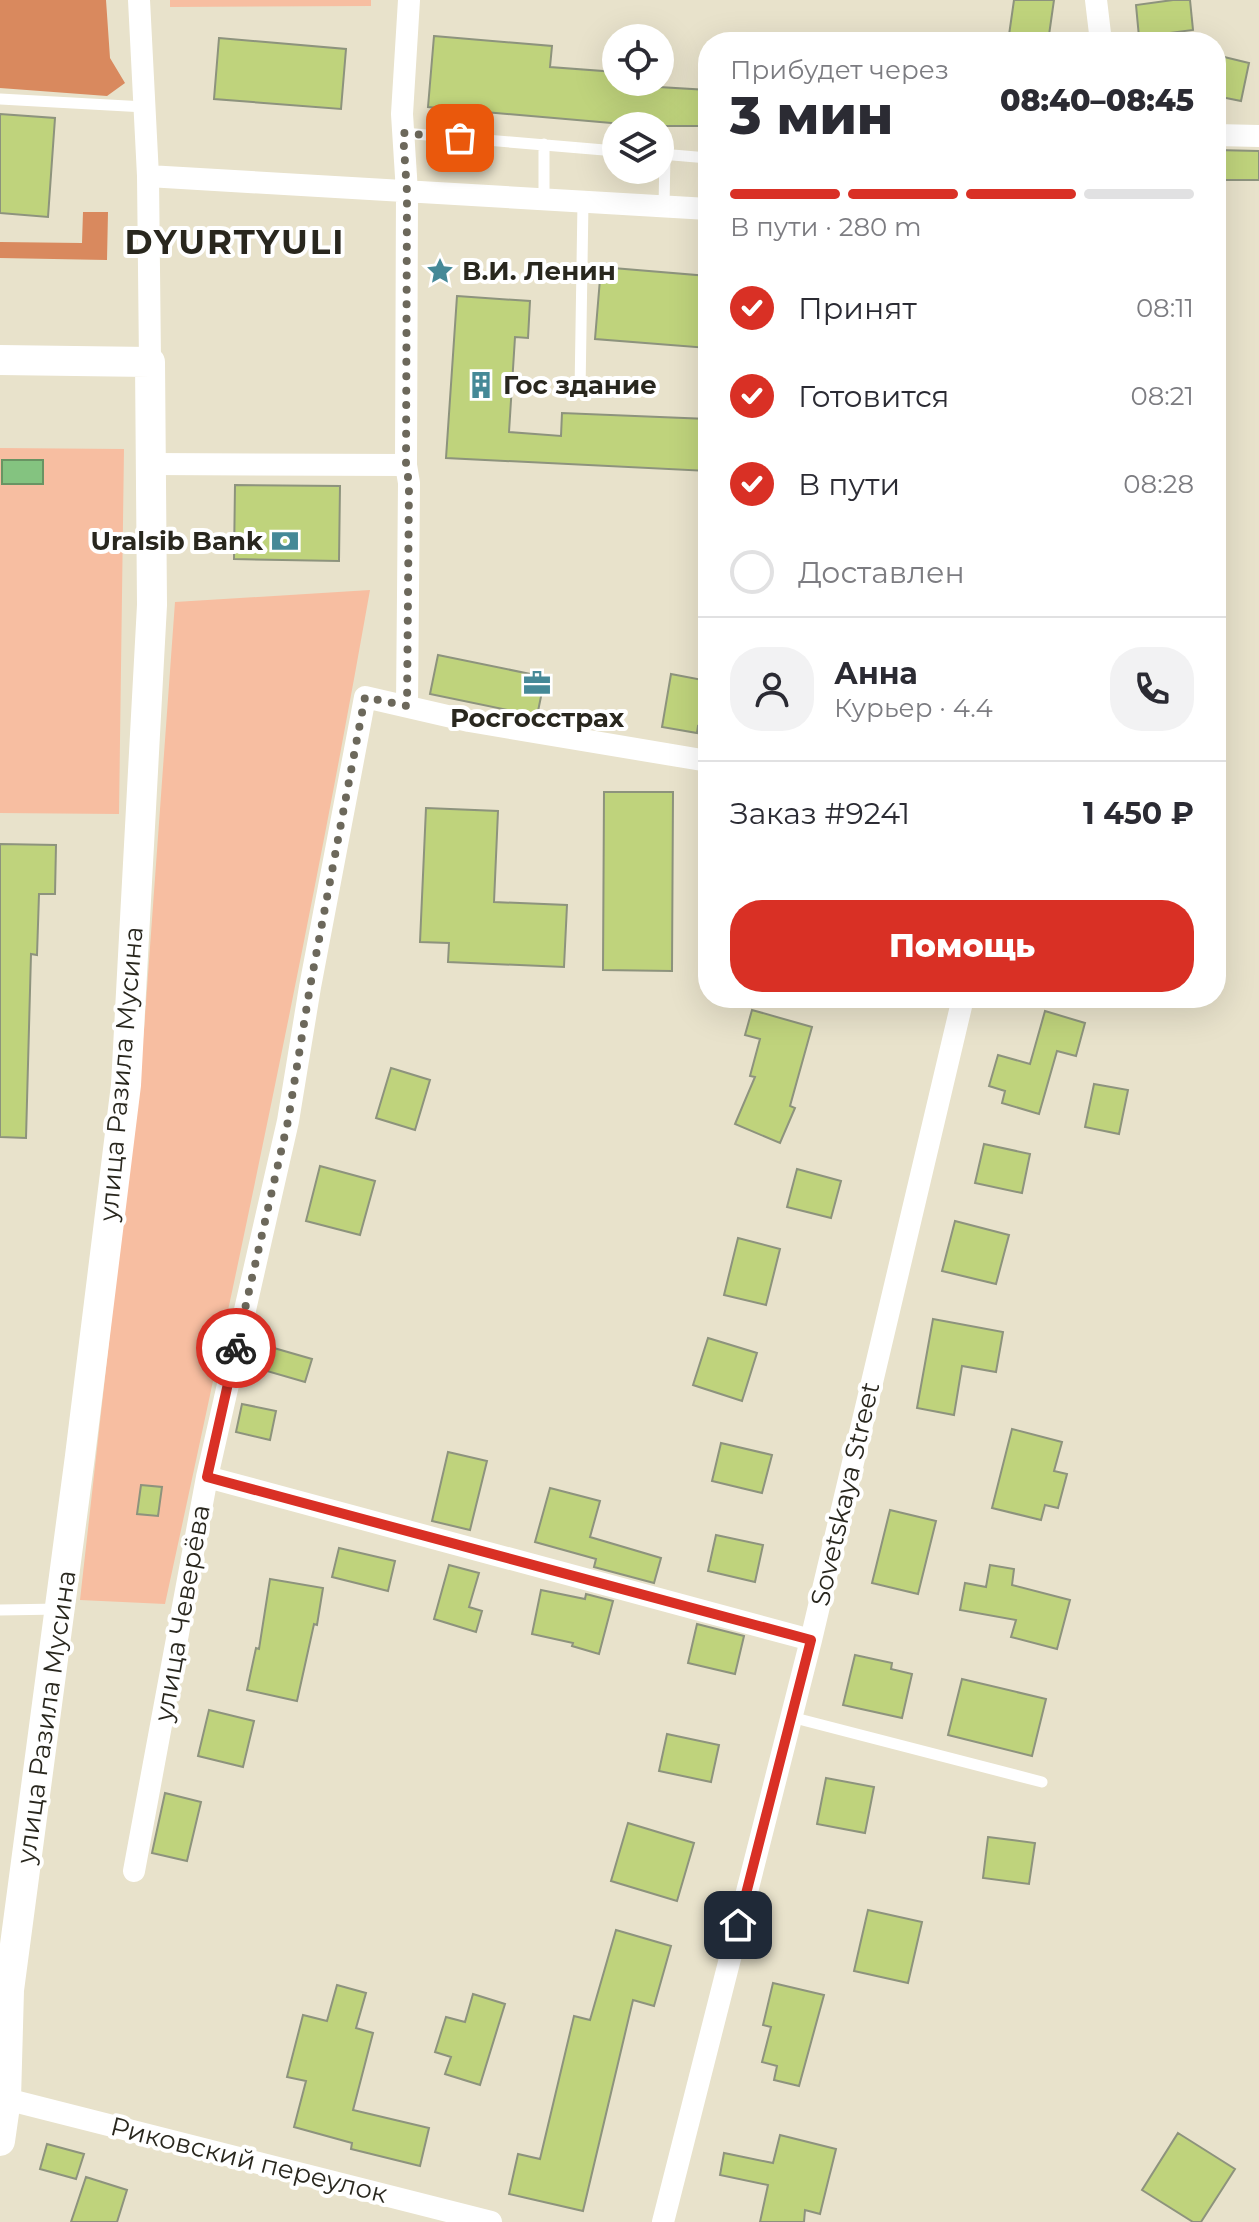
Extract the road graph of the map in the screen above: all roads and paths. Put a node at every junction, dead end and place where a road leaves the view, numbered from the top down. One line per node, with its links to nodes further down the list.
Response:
1 (139, 0): 6 (street, улица Разила Мусина)
2 (409, 0): 7 (street)
3 (1096, 0): 4 (street)
4 (1100, 32)
5 (0, 99): 6 (lane)
6 (145, 107): 14 (street, улица Разила Мусина)
7 (403, 133): 10 (lane); 16 (street)
8 (1226, 135): 9 (street)
9 (1259, 136)
10 (544, 144): 11 (lane); 17 (lane)
11 (602, 150)
12 (674, 156): 13 (lane)
13 (698, 157)
14 (148, 176): 16 (street); 22 (street, улица Разила Мусина)
15 (663, 184): 19 (lane)
16 (407, 192): 17 (street); 25 (street)
17 (544, 200): 18 (street)
18 (583, 202): 19 (street); 23 (lane)
19 (664, 206): 20 (street)
20 (698, 208)
21 (0, 360): 22 (main road)
22 (150, 362): 24 (main road, улица Разила Мусина)
23 (580, 392)
24 (151, 464): 25 (street); 30 (main road, улица Разила Мусина)
25 (406, 465): 26 (street)
26 (407, 706): 27 (street); 29 (street, улица Чеверёва)
27 (698, 759)
28 (961, 1008): 32 (street, Sovetskaya Street)
29 (207, 1477): 32 (street); 35 (street, улица Чеверёва)
30 (60, 1609): 31 (lane); 36 (main road, улица Разила Мусина)
31 (0, 1610)
32 (811, 1640): 33 (street, Sovetskaya Street)
33 (791, 1717): 34 (lane); 40 (street, Sovetskaya Street)
34 (1042, 1782)
35 (134, 1871)
36 (5, 1990): 37 (main road, улица Разила Мусина)
37 (6, 2099): 38 (main road, улица Разила Мусина); 39 (street, Риковский переулок)
38 (0, 2141)
39 (491, 2222)
40 (663, 2222)

